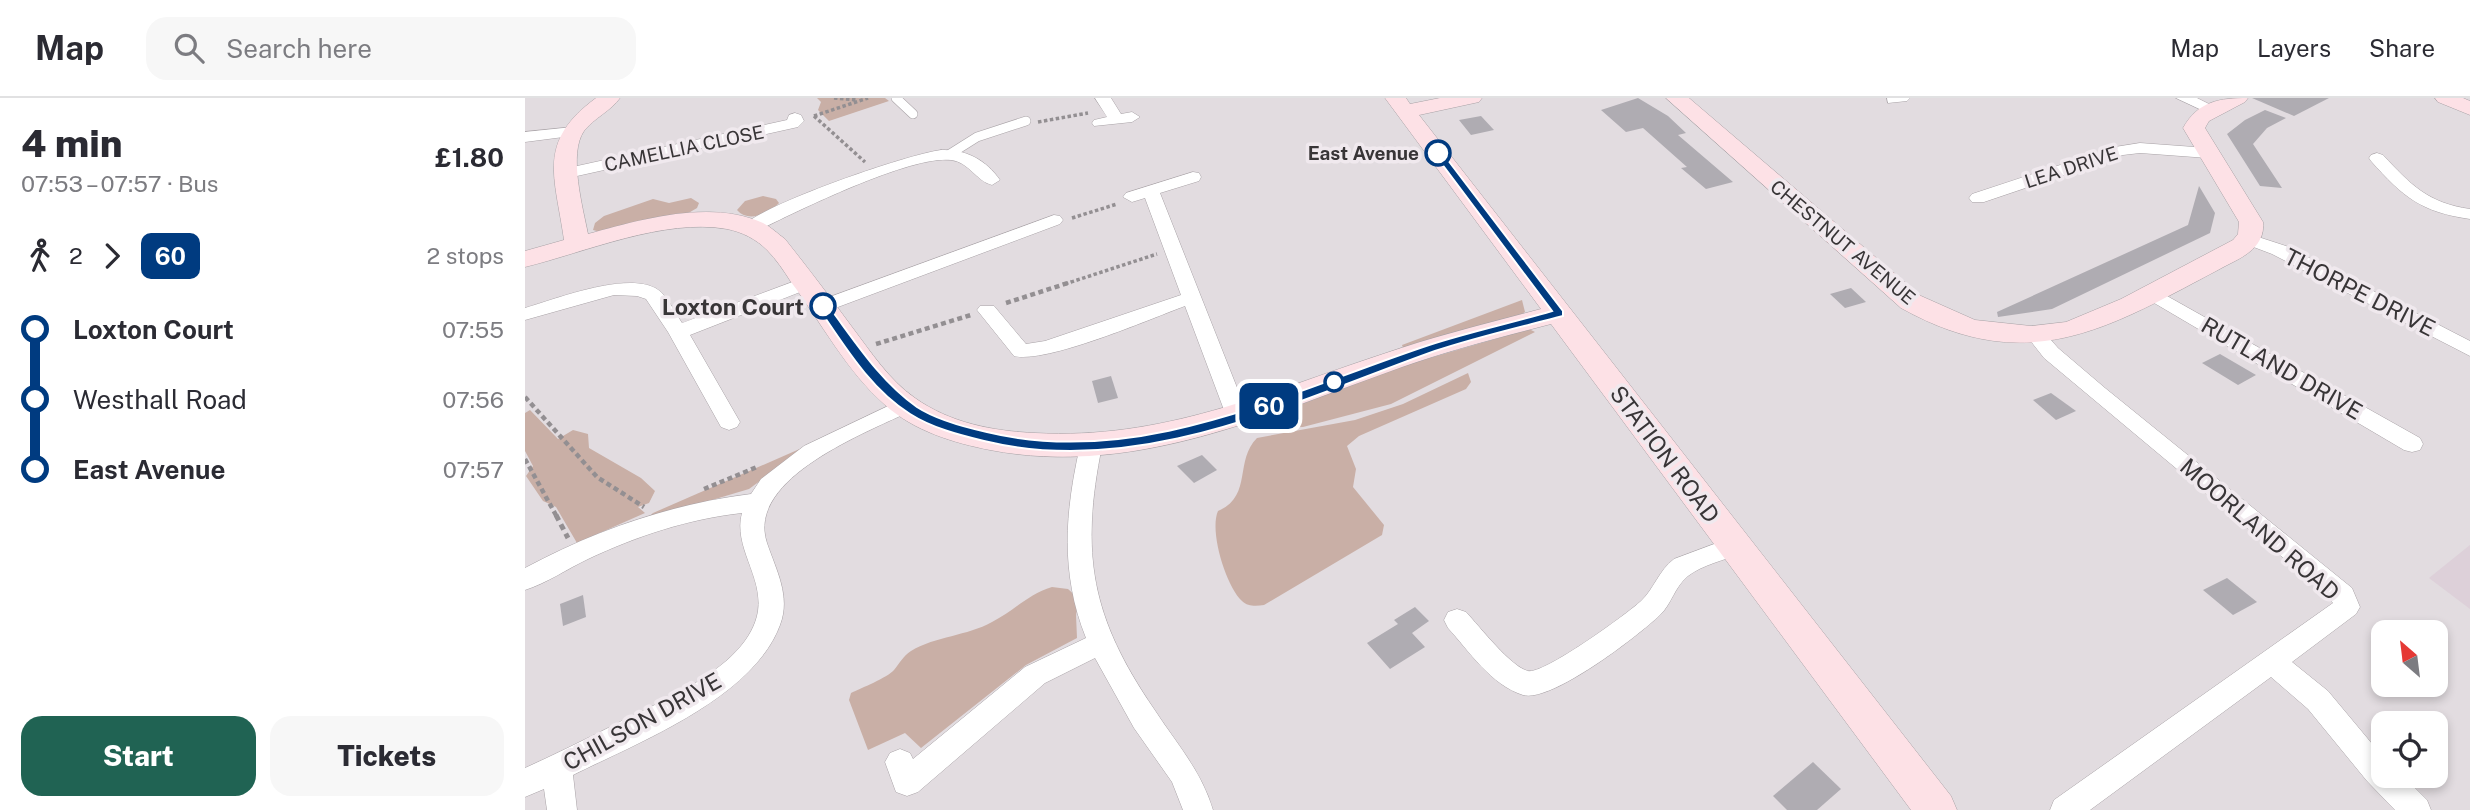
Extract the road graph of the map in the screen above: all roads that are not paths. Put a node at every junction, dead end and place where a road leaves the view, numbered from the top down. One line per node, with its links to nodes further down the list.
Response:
1 (610, 98): 16 (street)
2 (896, 98): 12 (lane)
3 (1472, 98): 8 (street)
4 (1676, 98): 41 (street, CHESTNUT AVENUE)
5 (2183, 98): 10 (street)
6 (2238, 98): 10 (street)
7 (2445, 98): 9 (street)
8 (1401, 105): 38 (street, STATION ROAD)
9 (2470, 109)
10 (2213, 110): 18 (street)
11 (1116, 111): 15 (street)
12 (913, 114)
13 (796, 120): 21 (street, CAMELLIA CLOSE)
14 (1027, 121): 19 (lane)
15 (1100, 123)
16 (573, 132): 17 (street); 21 (street)
17 (525, 137)
18 (2208, 153): 26 (street, LEA DRIVE); 30 (street)
19 (950, 154): 23 (street); 29 (street)
20 (2377, 158): 27 (street)
21 (568, 173): 31 (street)
22 (1193, 177): 24 (street)
23 (992, 180)
24 (1151, 191): 25 (street); 35 (street)
25 (1132, 197)
26 (1978, 198)
27 (2470, 214)
28 (1054, 220): 36 (street)
29 (751, 227): 31 (street); 33 (street)
30 (2249, 239): 34 (street, CHESTNUT AVENUE); 42 (street, THORPE DRIVE)
31 (577, 245): 32 (street)
32 (525, 259)
33 (806, 283): 36 (street); 40 (street)
34 (2151, 293): 41 (street, CHESTNUT AVENUE); 46 (street, RUTLAND DRIVE)
35 (1190, 298): 37 (street); 44 (street)
36 (823, 306): 43 (street)
37 (987, 310)
38 (1559, 313): 44 (street); 49 (street, STATION ROAD)
39 (525, 314): 40 (street)
40 (678, 332): 45 (street)
41 (2036, 334): 53 (street, MOORLAND ROAD)
42 (2470, 349)
43 (905, 405): 47 (street); 48 (street)
44 (1238, 418): 47 (street)
45 (729, 422)
46 (2412, 444)
47 (1091, 446): 52 (street)
48 (758, 502): 50 (street); 55 (street, CHILSON DRIVE)
49 (1733, 546): 51 (street); 57 (street, STATION ROAD)
50 (525, 579)
51 (1457, 620)
52 (1100, 643): 54 (street); 59 (street)
53 (2272, 661): 60 (street, MOORLAND ROAD); 61 (street)
54 (899, 762)
55 (557, 768): 56 (street, CHILSON DRIVE); 58 (street)
56 (525, 783)
57 (1934, 809)
58 (562, 810)
59 (1198, 810)
60 (2064, 810)
61 (2416, 810)

